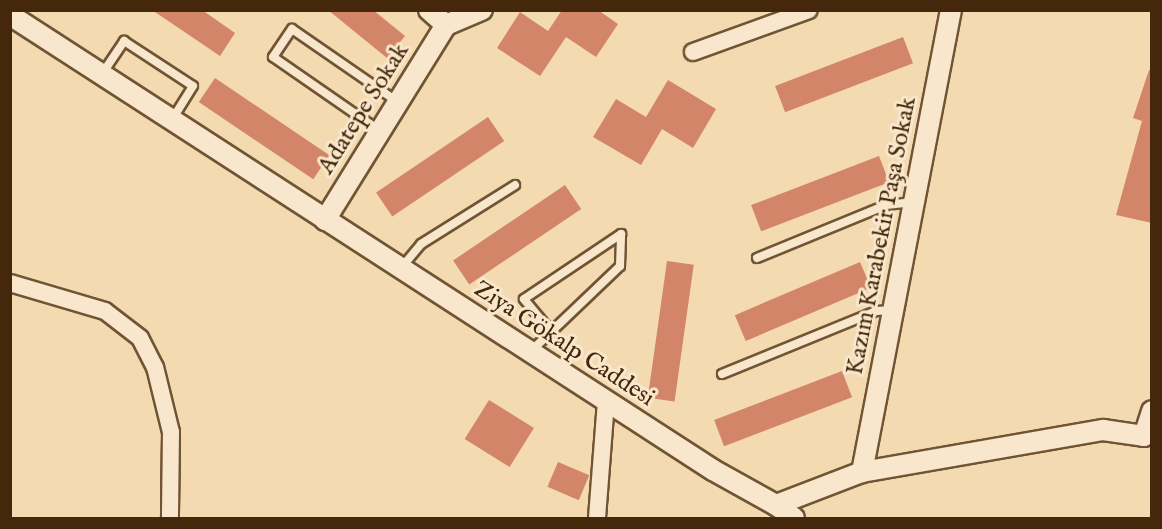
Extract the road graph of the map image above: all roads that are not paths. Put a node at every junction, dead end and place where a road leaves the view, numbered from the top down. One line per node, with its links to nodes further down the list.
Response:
1 (429, 10): 6 (street)
2 (482, 10): 6 (street)
3 (809, 10): 7 (street)
4 (951, 10): 13 (street, Kazım Karabekir Paşa Sokak)
5 (10, 15): 8 (street, Ziya Gökalp Caddesi)
6 (446, 25): 9 (street, Adatepe Sokak)
7 (693, 52)
8 (102, 74): 10 (street, Ziya Gökalp Caddesi); 10 (lane)
9 (398, 102): 11 (street, Adatepe Sokak); 11 (lane)
10 (171, 120): 14 (street, Ziya Gökalp Caddesi)
11 (381, 131): 14 (street, Adatepe Sokak)
12 (515, 185): 16 (lane)
13 (914, 202): 15 (lane); 18 (street, Kazım Karabekir Paşa Sokak)
14 (325, 220): 16 (street, Ziya Gökalp Caddesi)
15 (757, 258)
16 (401, 269): 20 (street, Ziya Gökalp Caddesi)
17 (10, 283): 27 (street)
18 (893, 310): 21 (lane); 25 (street, Kazım Karabekir Paşa Sokak)
19 (549, 330): 19 (lane); 20 (lane)
20 (531, 351): 22 (street, Ziya Gökalp Caddesi)
21 (722, 374)
22 (606, 401): 26 (street, Ziya Gökalp Caddesi); 28 (street)
23 (1152, 411): 24 (street)
24 (1148, 442): 25 (street)
25 (862, 472): 26 (street)
26 (776, 505): 29 (street, Ziya Gökalp Caddesi)
27 (170, 519)
28 (597, 519)
29 (794, 519)

